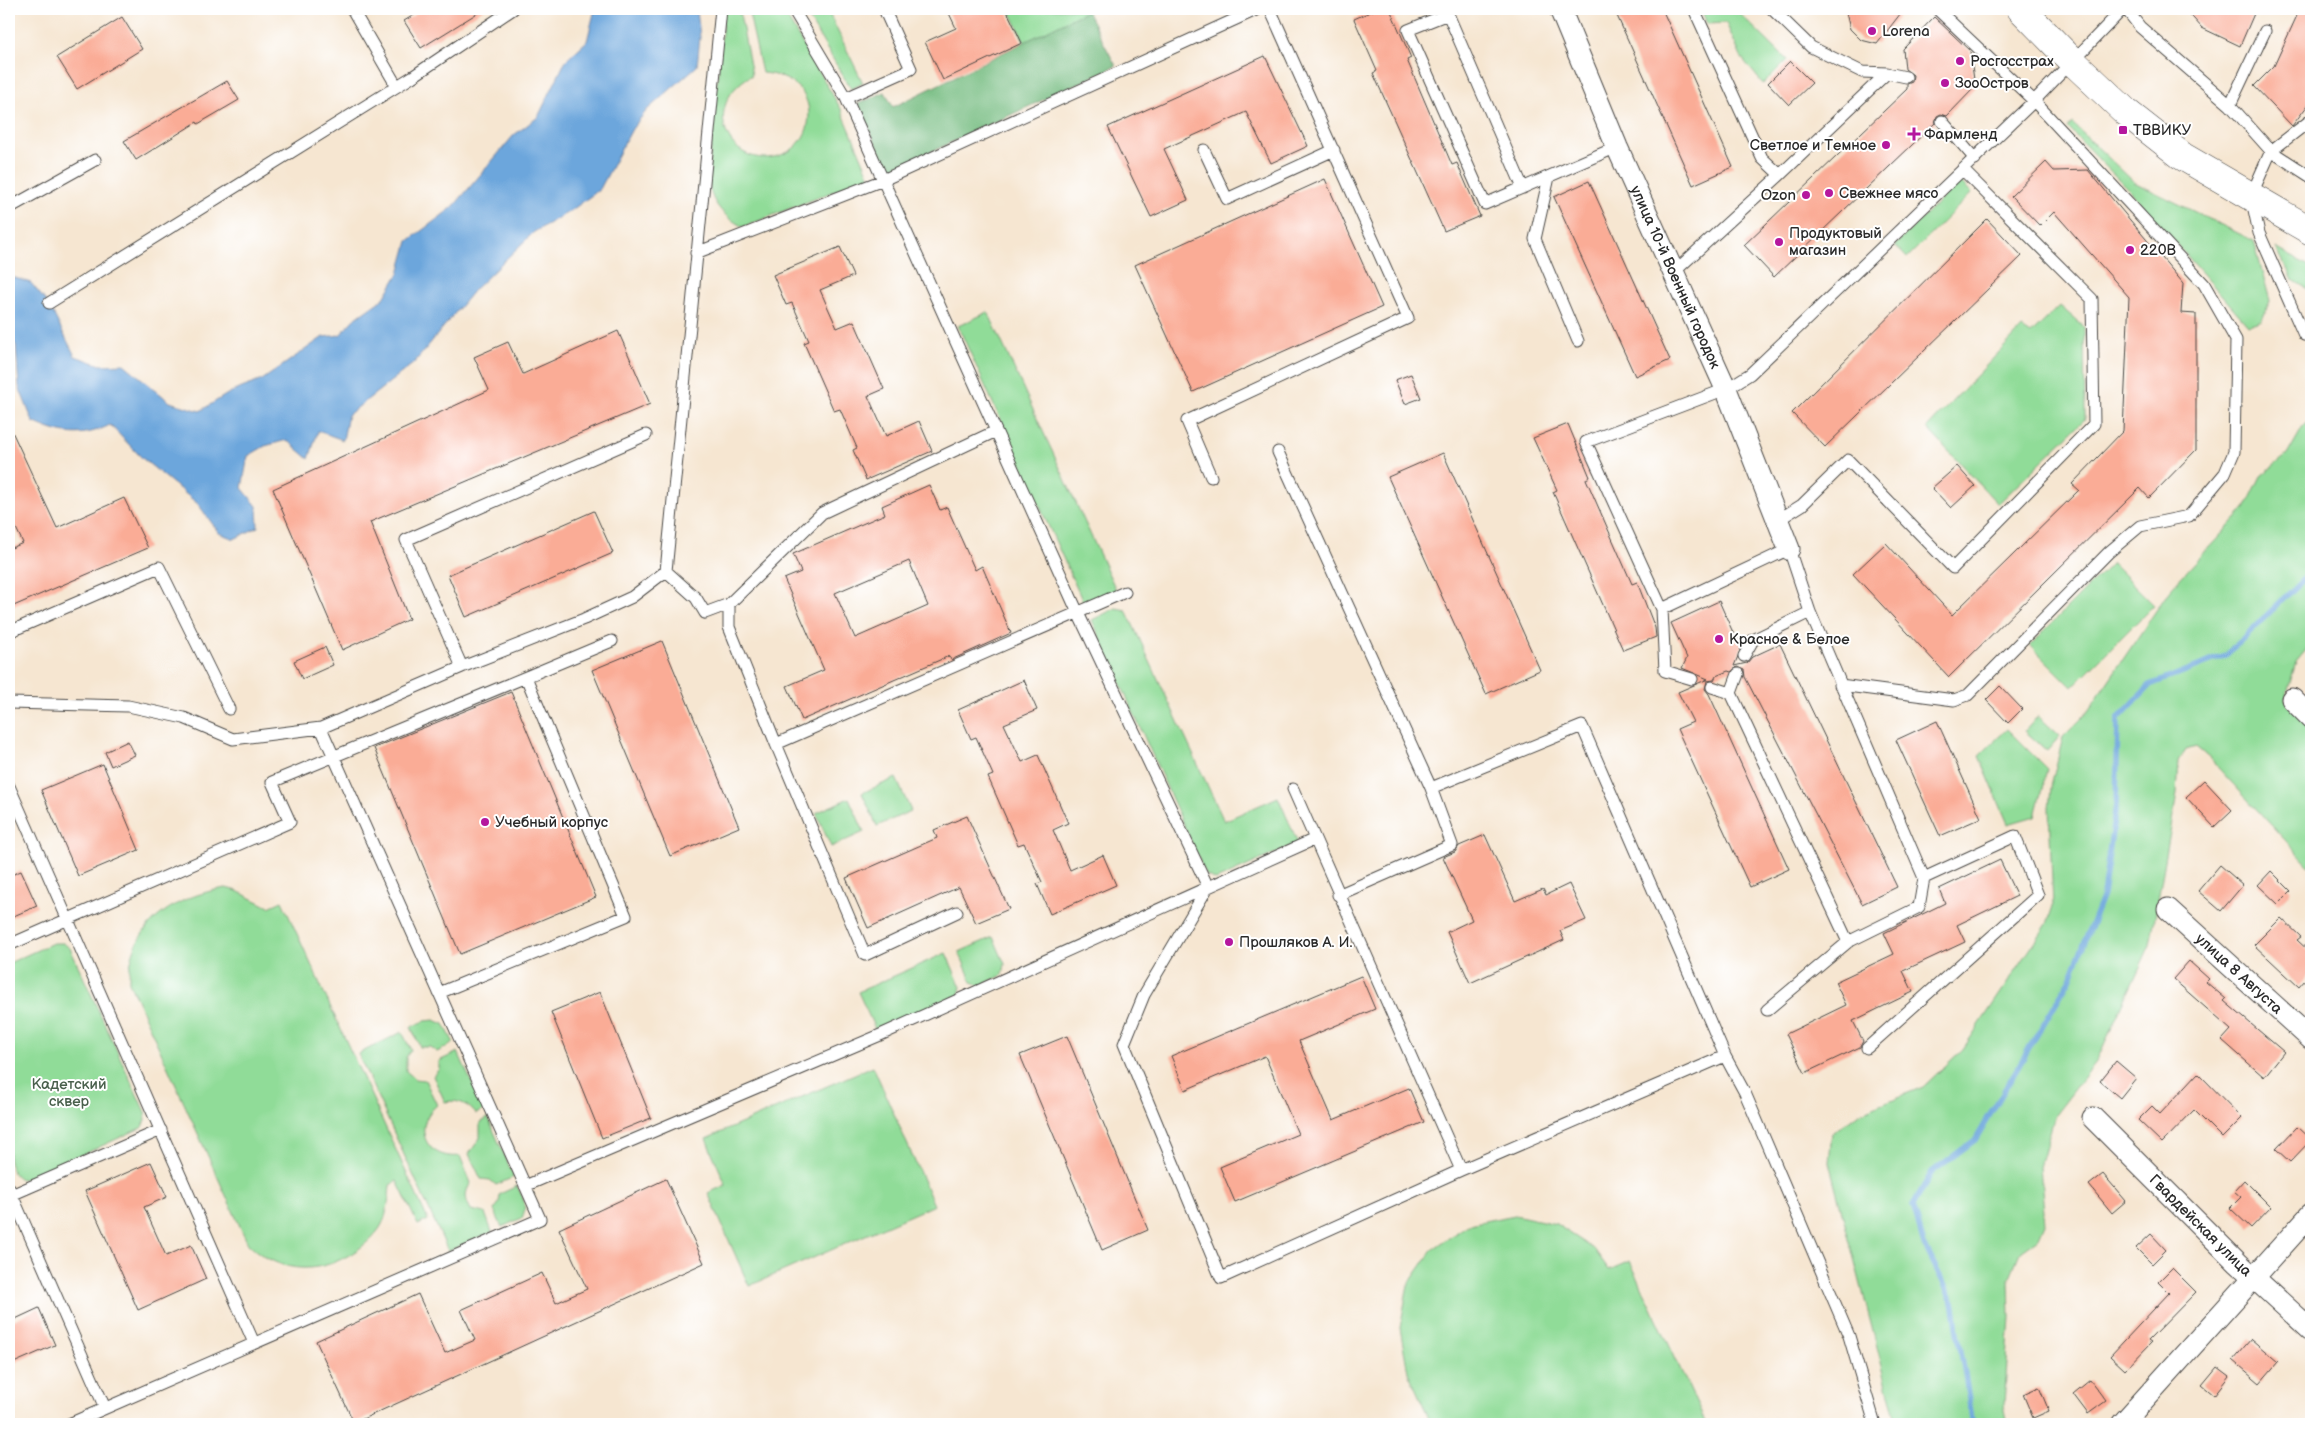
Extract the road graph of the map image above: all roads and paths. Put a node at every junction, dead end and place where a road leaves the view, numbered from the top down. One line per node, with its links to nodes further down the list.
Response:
1 (352, 9): 18 (lane)
2 (513, 9): 18 (lane)
3 (721, 9): 39 (lane)
4 (793, 9): 19 (lane)
5 (884, 9): 19 (lane)
6 (1258, 9): 34 (lane)
7 (1270, 9): 26 (lane)
8 (1560, 9): 24 (street, улица 10-й Военный городок)
9 (1694, 9): 31 (lane)
10 (1772, 9): 16 (lane)
11 (1938, 9): 20 (lane)
12 (2021, 9): 15 (street)
13 (2124, 9): 15 (lane); 21 (lane)
14 (2265, 31): 21 (lane)
15 (2072, 61): 20 (lane); 36 (street)
16 (1887, 73): 17 (lane); 31 (lane)
17 (1906, 77)
18 (396, 85): 41 (lane)
19 (846, 98): 34 (lane)
20 (2034, 101): 28 (lane); 64 (lane)
21 (2230, 105): 27 (lane)
22 (2311, 120): 27 (lane)
23 (1942, 121): 28 (lane)
24 (1617, 147): 32 (lane); 40 (street, улица 10-й Военный городок)
25 (1204, 150): 26 (lane)
26 (1334, 150): 48 (lane)
27 (2271, 152): 33 (lane); 36 (lane)
28 (1975, 159): 30 (lane)
29 (95, 160): 37 (lane)
30 (1963, 170): 44 (lane); 49 (lane)
31 (1780, 175): 40 (lane)
32 (1550, 177): 35 (lane); 43 (lane)
33 (2311, 177)
34 (883, 180): 39 (lane); 45 (lane)
35 (1523, 188): 35 (lane)
36 (2251, 196): 38 (street); 42 (lane)
37 (9, 208)
38 (2311, 232)
39 (696, 253): 51 (lane)
40 (1673, 273): 44 (street, улица 10-й Военный городок)
41 (49, 303)
42 (2311, 336)
43 (1578, 341)
44 (1726, 389): 49 (street, улица 10-й Военный городок); 54 (lane)
45 (996, 431): 53 (lane); 56 (lane)
46 (646, 435): 60 (lane)
47 (1278, 452): 75 (lane)
48 (1211, 477)
49 (1778, 520): 50 (street, улица 10-й Военный городок)
50 (1789, 549): 54 (lane); 55 (lane)
51 (666, 571): 53 (lane); 60 (lane)
52 (1124, 592): 56 (lane)
53 (729, 604): 72 (lane)
54 (1662, 609): 63 (lane)
55 (1810, 612): 59 (lane); 64 (lane)
56 (1078, 613): 72 (lane); 79 (lane)
57 (9, 632): 69 (lane)
58 (612, 641): 62 (lane)
59 (1744, 656)
60 (462, 667): 71 (lane)
61 (1738, 674): 66 (lane)
62 (526, 677): 73 (lane); 86 (lane)
63 (1692, 680)
64 (1840, 685): 78 (lane)
65 (1712, 687): 66 (lane)
66 (1731, 693): 84 (lane)
67 (2292, 699): 70 (street)
68 (9, 703): 71 (lane)
69 (229, 709)
70 (2311, 718)
71 (321, 728): 73 (lane)
72 (776, 744): 82 (lane)
73 (335, 756): 83 (lane); 86 (lane)
74 (9, 786): 83 (lane)
75 (1431, 788): 80 (lane); 90 (lane)
76 (1293, 789): 77 (lane)
77 (1315, 839): 79 (lane); 80 (lane)
78 (1924, 878): 84 (lane); 89 (lane)
79 (1208, 887): 93 (lane); 94 (lane)
80 (1338, 895): 93 (lane)
81 (2168, 910): 88 (street, улица 8 Августа)
82 (957, 912)
83 (67, 920): 85 (lane); 92 (lane)
84 (1848, 942): 87 (lane)
85 (9, 945)
86 (439, 994): 94 (lane)
87 (1767, 1010)
88 (2311, 1039)
89 (1867, 1048)
90 (1725, 1056): 93 (lane); 102 (lane)
91 (2093, 1118): 97 (street, Гвардейская улица)
92 (161, 1130): 95 (lane); 99 (lane)
93 (1461, 1170)
94 (525, 1186): 99 (lane)
95 (10, 1193): 100 (lane)
96 (2311, 1214): 97 (street)
97 (2255, 1278): 98 (street, Гвардейская улица); 103 (street)
98 (2311, 1330)
99 (254, 1343): 100 (lane)
100 (105, 1408): 101 (lane)
101 (69, 1424)
102 (1875, 1424)
103 (2122, 1424)

